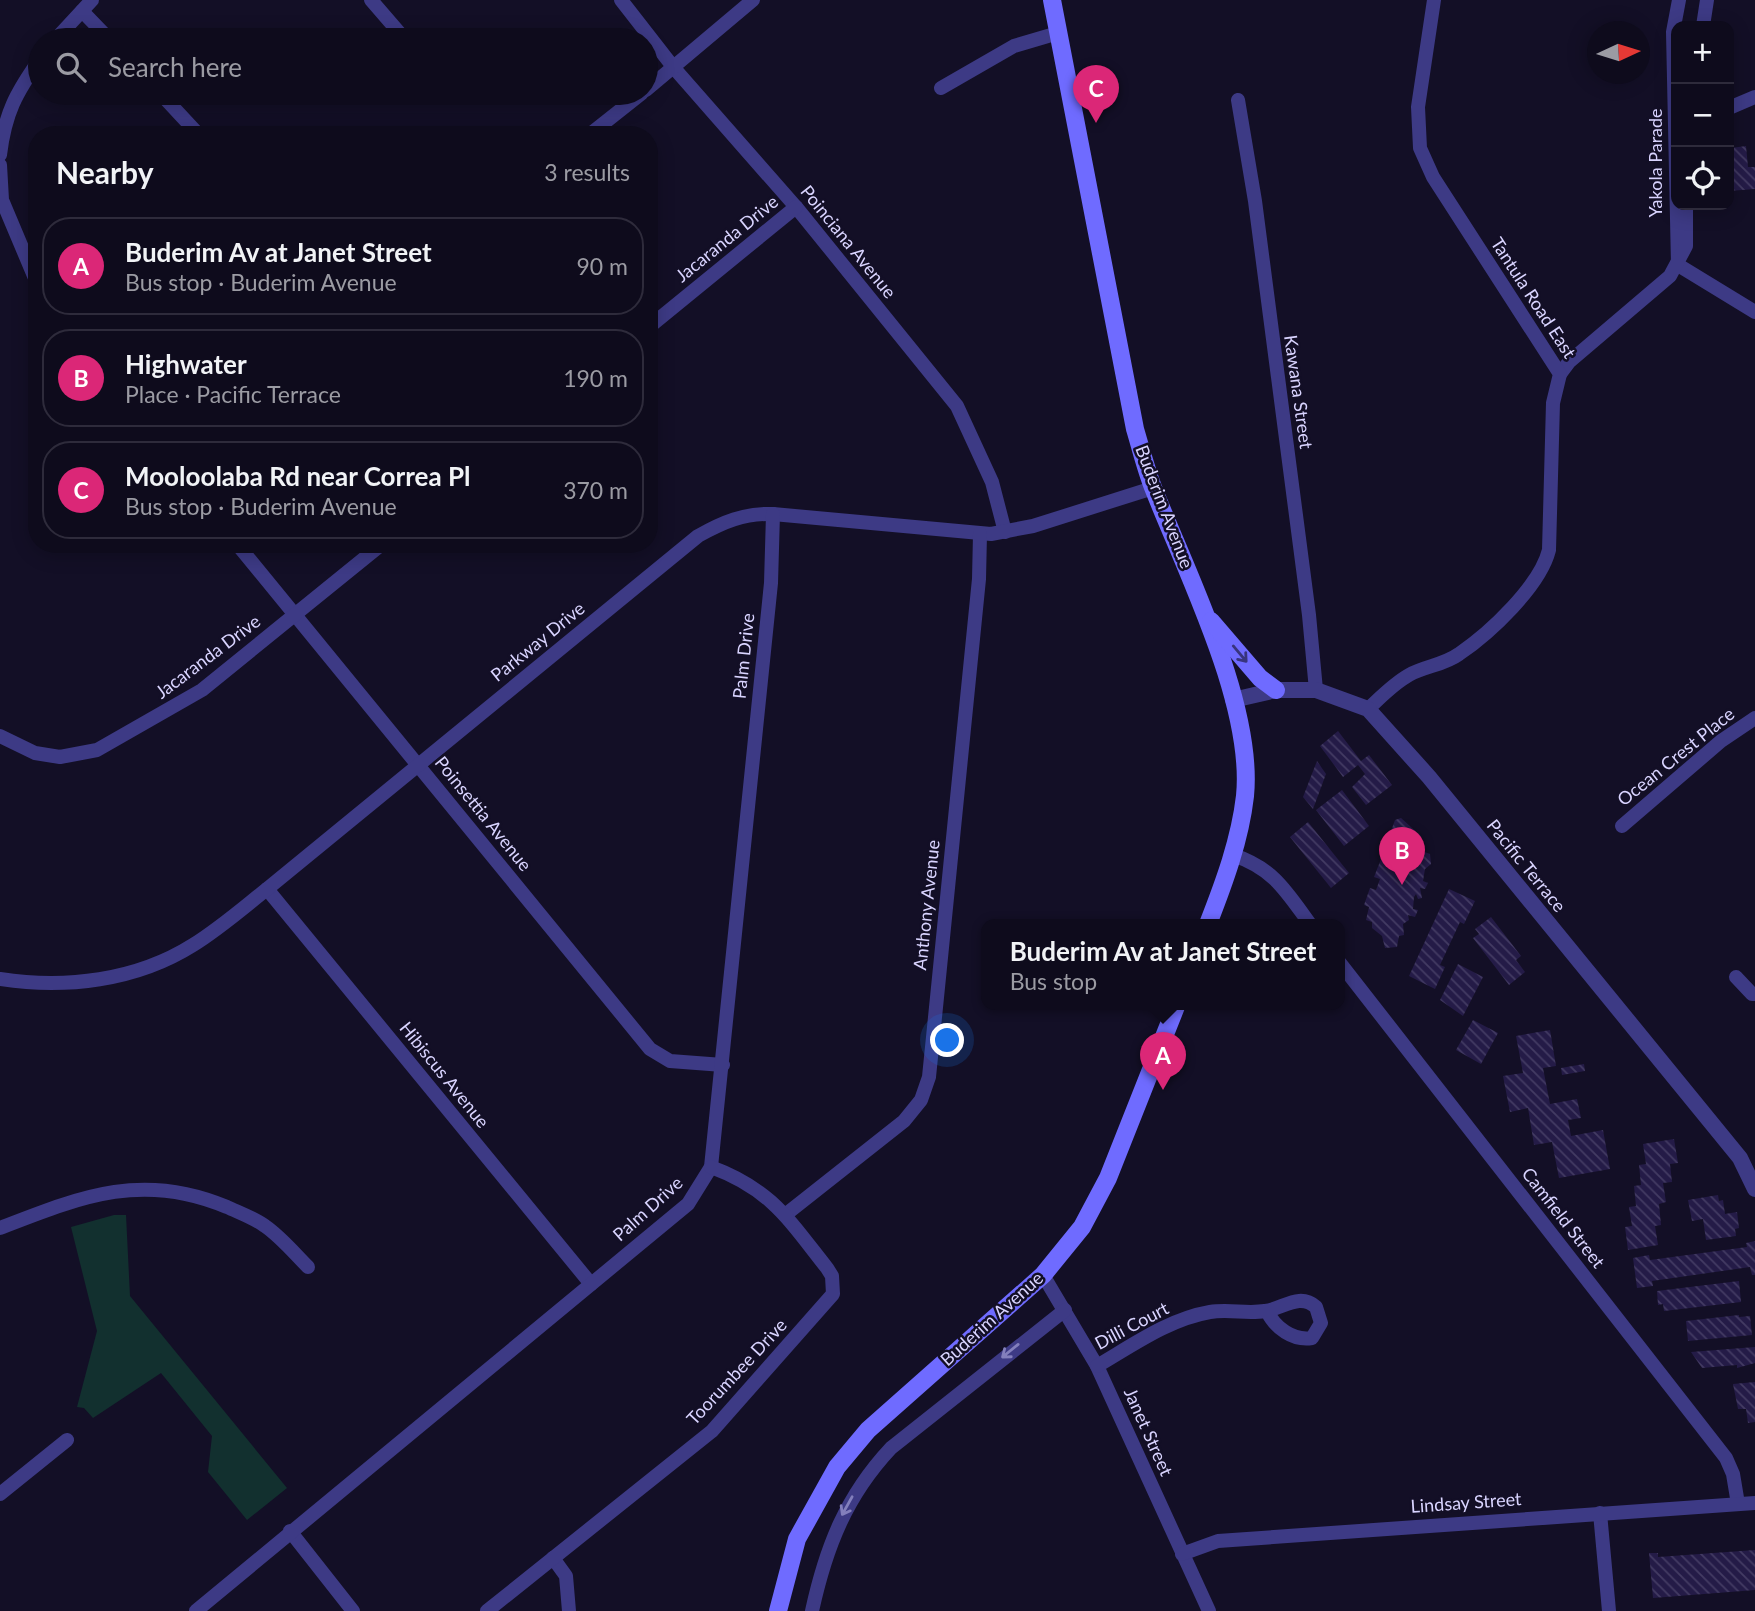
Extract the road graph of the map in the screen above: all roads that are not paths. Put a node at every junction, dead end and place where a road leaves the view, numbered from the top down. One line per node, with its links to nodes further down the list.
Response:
1 (371, 0): 12 (street)
2 (621, 0): 13 (street, Poinciana Avenue)
3 (752, 0): 16 (street)
4 (1052, 0): 14 (main road, Buderim Avenue)
5 (1434, 0): 38 (street, Tantula Road East)
6 (1679, 0): 19 (street, Yakola Parade)
7 (1707, 0): 9 (street)
8 (87, 5): 10 (street); 11 (street)
9 (1704, 21)
10 (66, 28)
11 (102, 28)
12 (395, 28)
13 (643, 28)
14 (1058, 33): 20 (street); 39 (main road, Buderim Avenue)
15 (658, 47): 16 (street, Poinciana Avenue)
16 (674, 68): 18 (street); 32 (street, Poinciana Avenue)
17 (28, 76): 26 (street)
18 (658, 80)
19 (1675, 84)
20 (941, 88)
21 (1755, 97): 25 (street)
22 (1238, 100): 48 (street, Kawana Street)
23 (171, 105): 27 (street)
24 (626, 105): 28 (street)
25 (1734, 106)
26 (2, 123): 30 (street)
27 (191, 126)
28 (600, 126)
29 (1676, 147): 35 (street, Yakola Parade)
30 (0, 155)
31 (0, 165): 34 (street)
32 (796, 207): 37 (street, Jacaranda Drive); 41 (street, Poinciana Avenue)
33 (1686, 210): 35 (street, Yakola Parade)
34 (28, 262)
35 (1678, 265): 36 (street); 38 (street)
36 (1755, 312)
37 (658, 320)
38 (1560, 374): 50 (street, Tantula Road East)
39 (1153, 488): 41 (street, Parkway Drive); 46 (main road, Buderim Avenue)
40 (773, 514): 42 (street, Parkway Drive); 53 (street, Parkway Drive); 64 (street, Palm Drive)
41 (1005, 532): 42 (street, Parkway Drive)
42 (980, 534): 69 (street, Anthony Avenue)
43 (244, 553): 45 (street, Poinsettia Avenue)
44 (371, 553): 45 (street, Jacaranda Drive)
45 (295, 615): 52 (street, Jacaranda Drive); 53 (street, Poinsettia Avenue)
46 (1206, 616): 47 (main road, one-way to 47); 49 (main road, Buderim Avenue)
47 (1276, 690): 48 (street, Pacific Terrace); 49 (street, Pacific Terrace)
48 (1316, 690): 50 (street, Pacific Terrace)
49 (1233, 700): 55 (main road, Buderim Avenue)
50 (1367, 709): 65 (street, Pacific Terrace)
51 (1755, 718): 54 (street, Ocean Crest Place)
52 (0, 736)
53 (418, 765): 56 (street, Parkway Drive); 64 (street, Poinsettia Avenue)
54 (1622, 826)
55 (1233, 855): 57 (main road, Buderim Avenue); 58 (street)
56 (267, 890): 61 (street, Parkway Drive); 73 (street, Hibiscus Avenue)
57 (1210, 919)
58 (1306, 919)
59 (1345, 969): 80 (street, Camfield Street)
60 (1736, 977): 62 (street)
61 (0, 979)
62 (1755, 994)
63 (1175, 1010): 72 (main road, Buderim Avenue)
64 (723, 1065): 67 (street, Palm Drive)
65 (1740, 1158): 66 (street, Pacific Terrace); 68 (street, Pacific Terrace)
66 (1755, 1166)
67 (711, 1167): 69 (street, Toorumbee Drive); 73 (street, Palm Drive)
68 (1755, 1189)
69 (785, 1215): 84 (street, Toorumbee Drive)
70 (0, 1228): 71 (street)
71 (307, 1267)
72 (1043, 1275): 74 (street, Janet Street); 89 (main road, Buderim Avenue)
73 (591, 1284): 82 (street, Palm Drive)
74 (1065, 1310): 76 (street, Janet Street); 90 (street, Buderim Avenue, one-way to 90)
75 (1267, 1311): 76 (street, Dilli Court)
76 (1097, 1366): 83 (street, Janet Street)
77 (67, 1440): 78 (street)
78 (0, 1494)
79 (1755, 1503): 80 (street, Lindsay Street)
80 (1738, 1504): 81 (street, Lindsay Street)
81 (1601, 1513): 83 (street, Lindsay Street); 92 (street)
82 (290, 1531): 85 (street, Palm Drive); 86 (street)
83 (1182, 1554): 91 (street, Janet Street)
84 (553, 1558): 87 (street, Toorumbee Drive); 88 (street)
85 (196, 1611)
86 (353, 1611)
87 (487, 1611)
88 (569, 1611)
89 (778, 1611)
90 (812, 1611)
91 (1209, 1611)
92 (1609, 1611)

